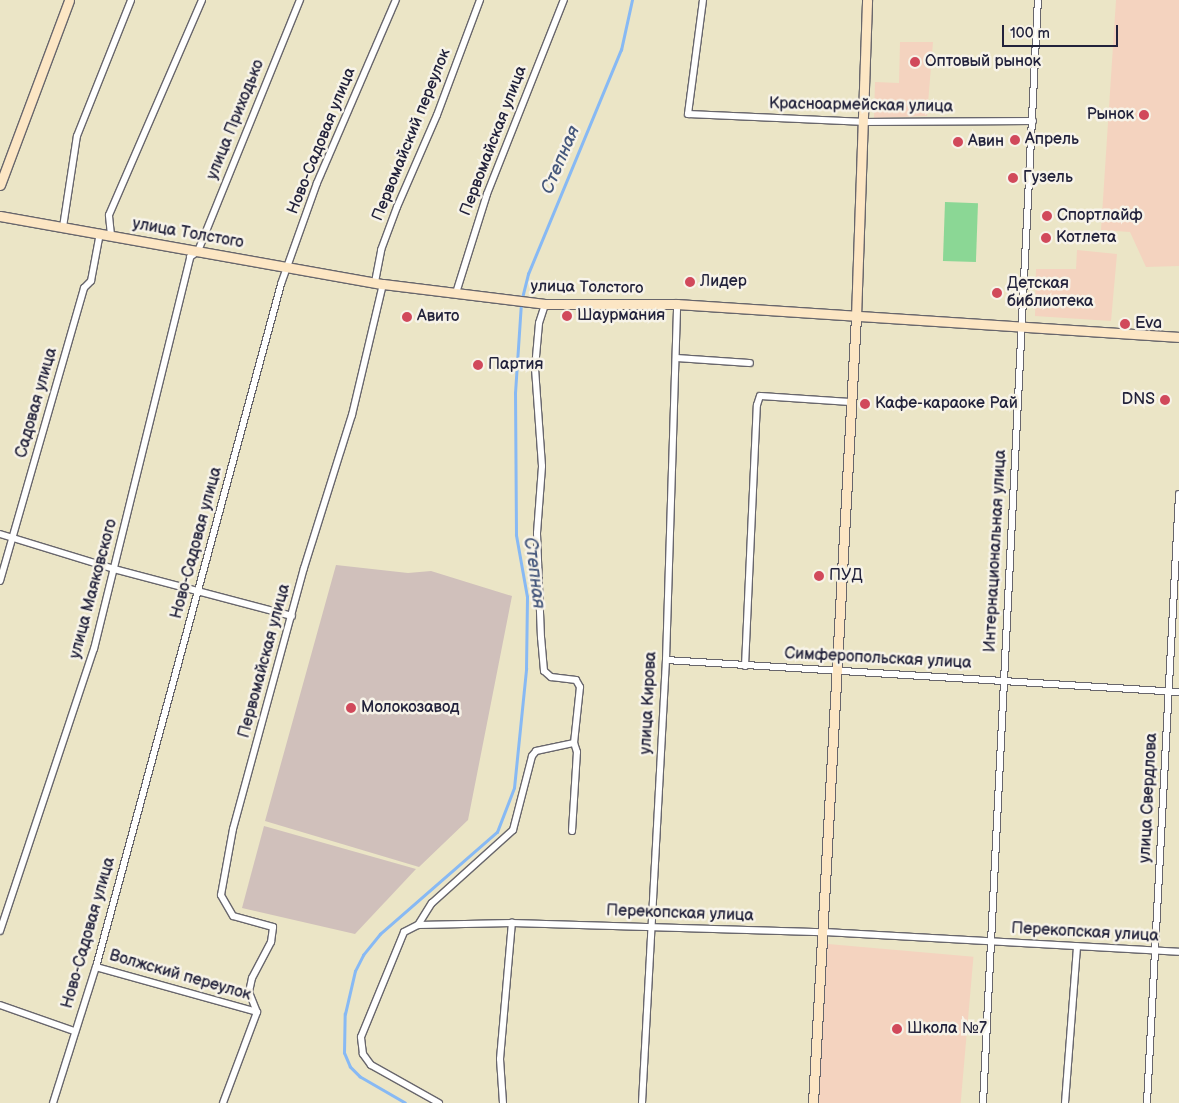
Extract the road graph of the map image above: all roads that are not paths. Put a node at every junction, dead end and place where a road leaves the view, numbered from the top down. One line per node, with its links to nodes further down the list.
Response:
1 (68, 0): 13 (main road)
2 (131, 0): 15 (street)
3 (202, 0): 17 (street)
4 (300, 0): 18 (street, улица Приходько)
5 (396, 0): 19 (street, Ново-Садовая улица)
6 (480, 0): 20 (street, Первомайский переулок)
7 (564, 0): 21 (street, Первомайская улица)
8 (703, 0): 12 (street, Красноармейская улица)
9 (867, 0): 12 (main road)
10 (1038, 0): 11 (street, Интернациональная улица)
11 (1033, 121): 12 (street, Красноармейская улица); 25 (street, Интернациональная улица)
12 (861, 122): 24 (main road)
13 (0, 185)
14 (0, 216): 15 (main road, улица Толстого)
15 (63, 227): 16 (main road, улица Толстого)
16 (100, 233): 17 (main road, улица Толстого); 32 (street, Садовая улица)
17 (111, 236): 18 (main road, улица Толстого)
18 (198, 251): 19 (main road, улица Толстого); 33 (street, улица Маяковского)
19 (290, 267): 20 (main road, улица Толстого); 35 (street, Ново-Садовая улица)
20 (379, 283): 21 (main road, улица Толстого); 36 (street, Первомайская улица)
21 (456, 293): 22 (main road, улица Толстого)
22 (541, 304): 23 (main road, улица Толстого); 43 (street)
23 (678, 304): 24 (main road, улица Толстого); 27 (street, улица Кирова)
24 (856, 317): 25 (main road, улица Толстого); 29 (main road)
25 (1023, 327): 26 (main road, улица Толстого); 40 (street, Интернациональная улица)
26 (1179, 337)
27 (676, 358): 28 (street); 37 (street, улица Кирова)
28 (750, 363)
29 (851, 402): 38 (street); 39 (main road)
30 (1179, 494): 41 (street, улица Свердлова)
31 (0, 534): 32 (street)
32 (13, 537): 33 (street); 34 (street, Садовая улица)
33 (114, 569): 35 (street); 48 (street, улица Маяковского)
34 (0, 581)
35 (199, 589): 36 (street); 54 (street, Ново-Садовая улица)
36 (292, 616): 56 (street, Первомайская улица)
37 (666, 660): 38 (street, Симферопольская улица); 47 (street, улица Кирова)
38 (745, 666): 39 (street, Симферопольская улица)
39 (837, 672): 40 (street, Симферопольская улица); 49 (main road)
40 (1003, 680): 41 (street, Симферопольская улица); 50 (street, Интернациональная улица)
41 (1168, 692): 42 (street, Симферопольская улица); 52 (street, улица Свердлова)
42 (1179, 692)
43 (574, 743): 44 (street); 46 (street)
44 (572, 831)
45 (512, 924): 46 (street, Перекопская улица); 47 (street, Перекопская улица); 61 (street)
46 (418, 925): 60 (street)
47 (652, 926): 49 (street, Перекопская улица); 62 (street, улица Кирова)
48 (0, 931)
49 (823, 932): 50 (street, Перекопская улица); 63 (main road)
50 (994, 942): 51 (street, Перекопская улица); 64 (street, Интернациональная улица)
51 (1076, 946): 52 (street, Перекопская улица); 65 (street)
52 (1155, 951): 53 (street, Перекопская улица); 66 (street, улица Свердлова)
53 (1179, 952)
54 (96, 967): 56 (street, Волжский переулок); 57 (street, Ново-Садовая улица)
55 (0, 1005): 57 (street)
56 (257, 1012): 59 (street)
57 (74, 1032): 58 (street, Ново-Садовая улица)
58 (53, 1103)
59 (223, 1103)
60 (440, 1103)
61 (503, 1103)
62 (642, 1103)
63 (813, 1103)
64 (983, 1103)
65 (1065, 1103)
66 (1147, 1103)

